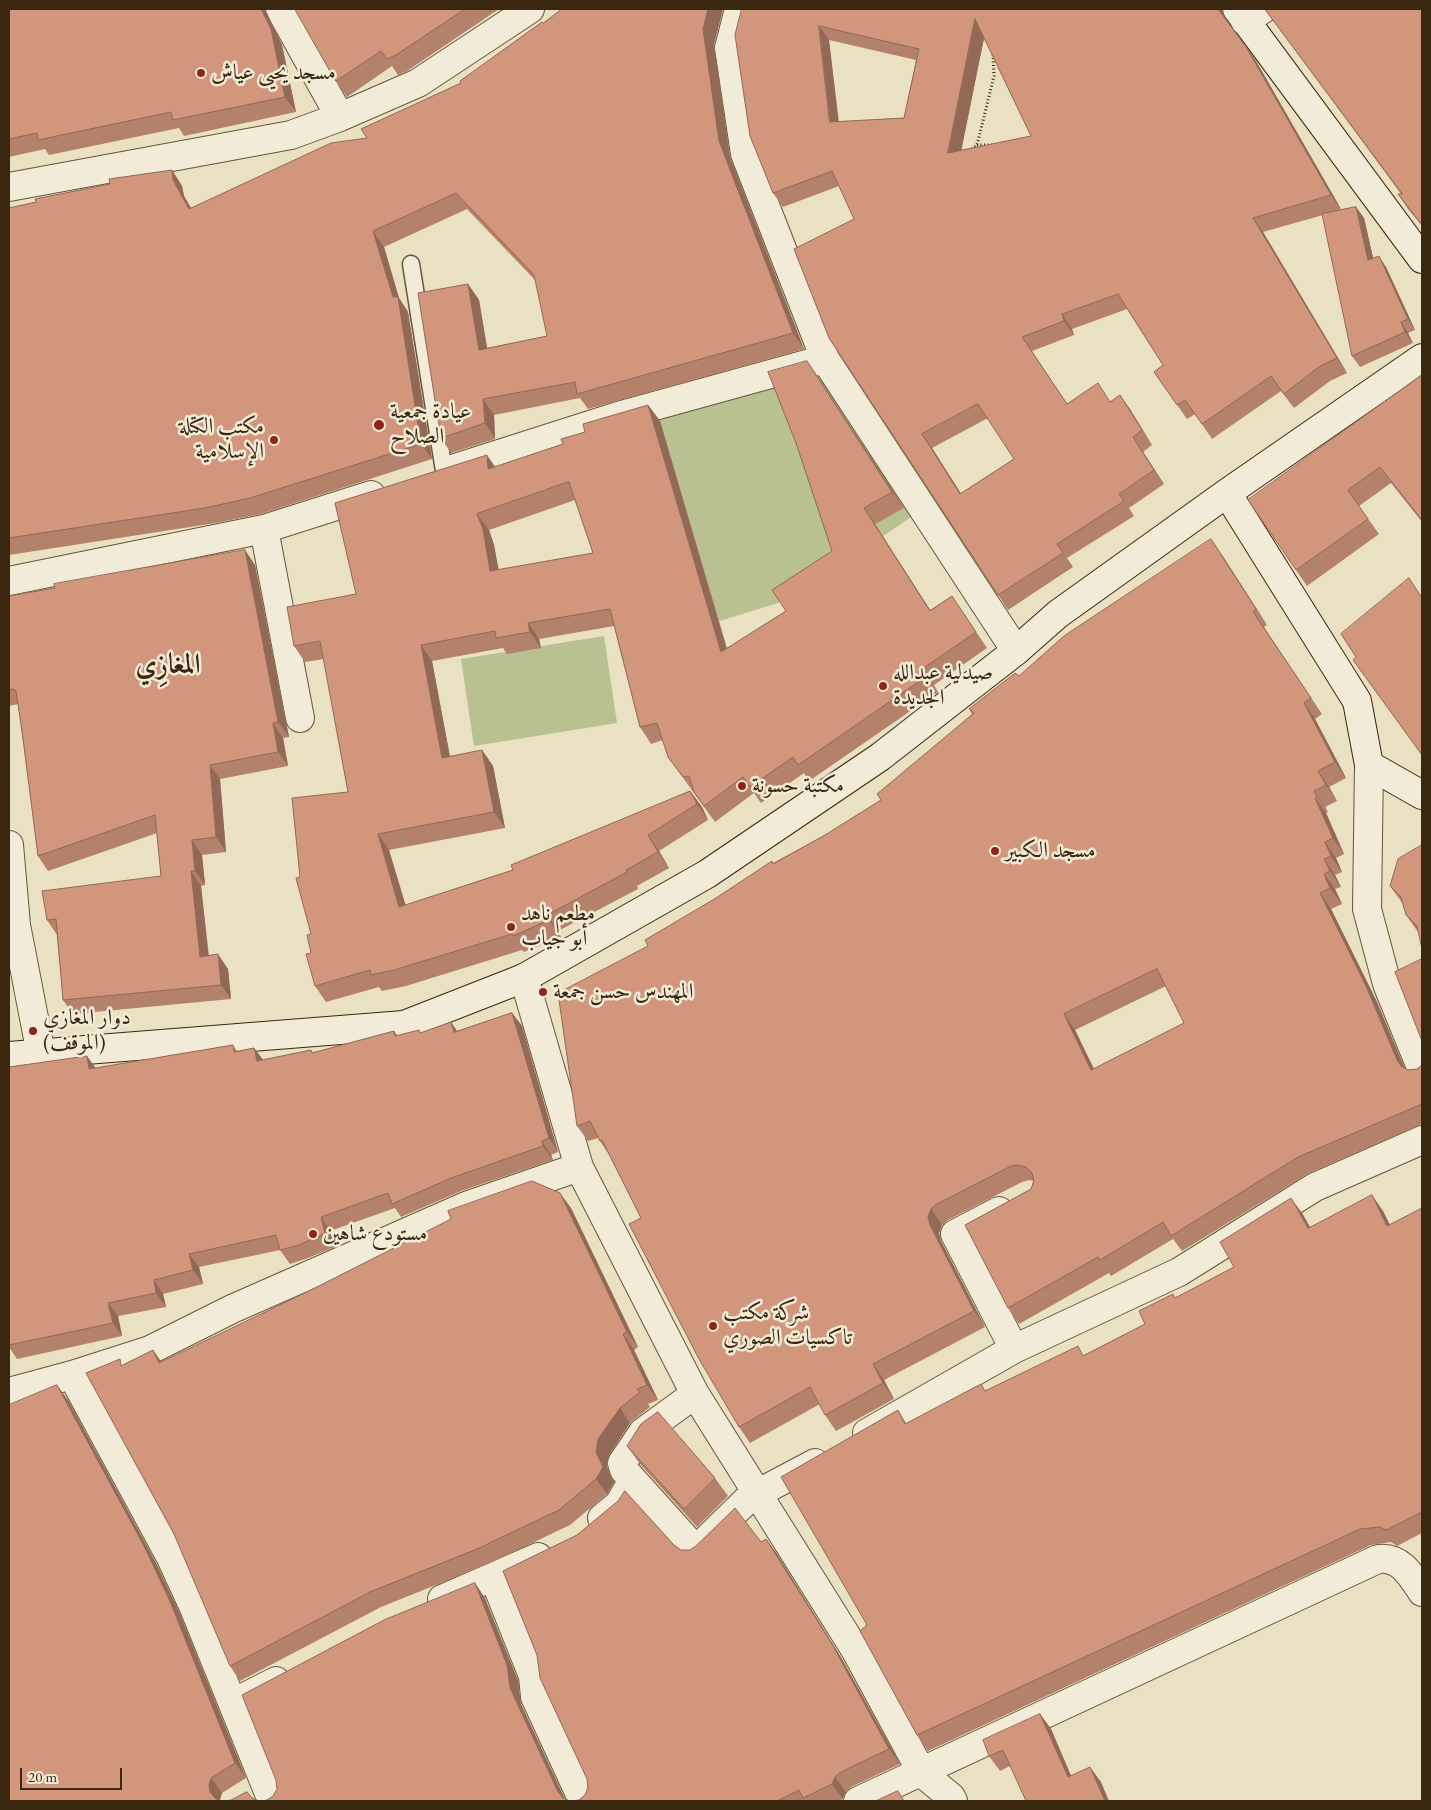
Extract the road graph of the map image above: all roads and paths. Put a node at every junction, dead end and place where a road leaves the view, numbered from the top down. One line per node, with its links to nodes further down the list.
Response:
1 (280, 9): 6 (street)
2 (530, 9): 6 (street)
3 (739, 9): 14 (street)
4 (1248, 13): 11 (street)
5 (993, 48): 8 (path)
6 (340, 116): 10 (street)
7 (996, 144): 8 (path)
8 (978, 145): 9 (path)
9 (964, 154)
10 (9, 187)
11 (1422, 260)
12 (411, 264): 15 (lane)
13 (1422, 358): 17 (street)
14 (825, 360): 15 (street); 20 (street)
15 (434, 474)
16 (396, 486): 18 (street)
17 (1226, 493): 20 (street); 22 (street)
18 (264, 529): 19 (street); 21 (street)
19 (9, 581)
20 (1016, 651): 25 (street)
21 (300, 718)
22 (1368, 765): 23 (street); 28 (street)
23 (1422, 795)
24 (9, 845): 26 (street)
25 (524, 978): 26 (street); 30 (street)
26 (41, 1054): 27 (street)
27 (9, 1056)
28 (1422, 1070)
29 (1422, 1140): 32 (street)
30 (579, 1167): 33 (street); 35 (street)
31 (1020, 1200): 32 (street)
32 (1014, 1349): 37 (street)
33 (72, 1375): 34 (street); 44 (street)
34 (9, 1392)
35 (696, 1394): 36 (street); 37 (street)
36 (633, 1480): 37 (street); 38 (street)
37 (760, 1494): 45 (street)
38 (584, 1532)
39 (561, 1546): 40 (street)
40 (494, 1578): 42 (street); 47 (street)
41 (1422, 1592): 45 (street)
42 (415, 1610)
43 (296, 1670): 44 (street)
44 (233, 1703): 46 (street)
45 (922, 1773): 48 (street); 49 (street)
46 (260, 1795)
47 (583, 1801)
48 (858, 1801)
49 (953, 1801)

